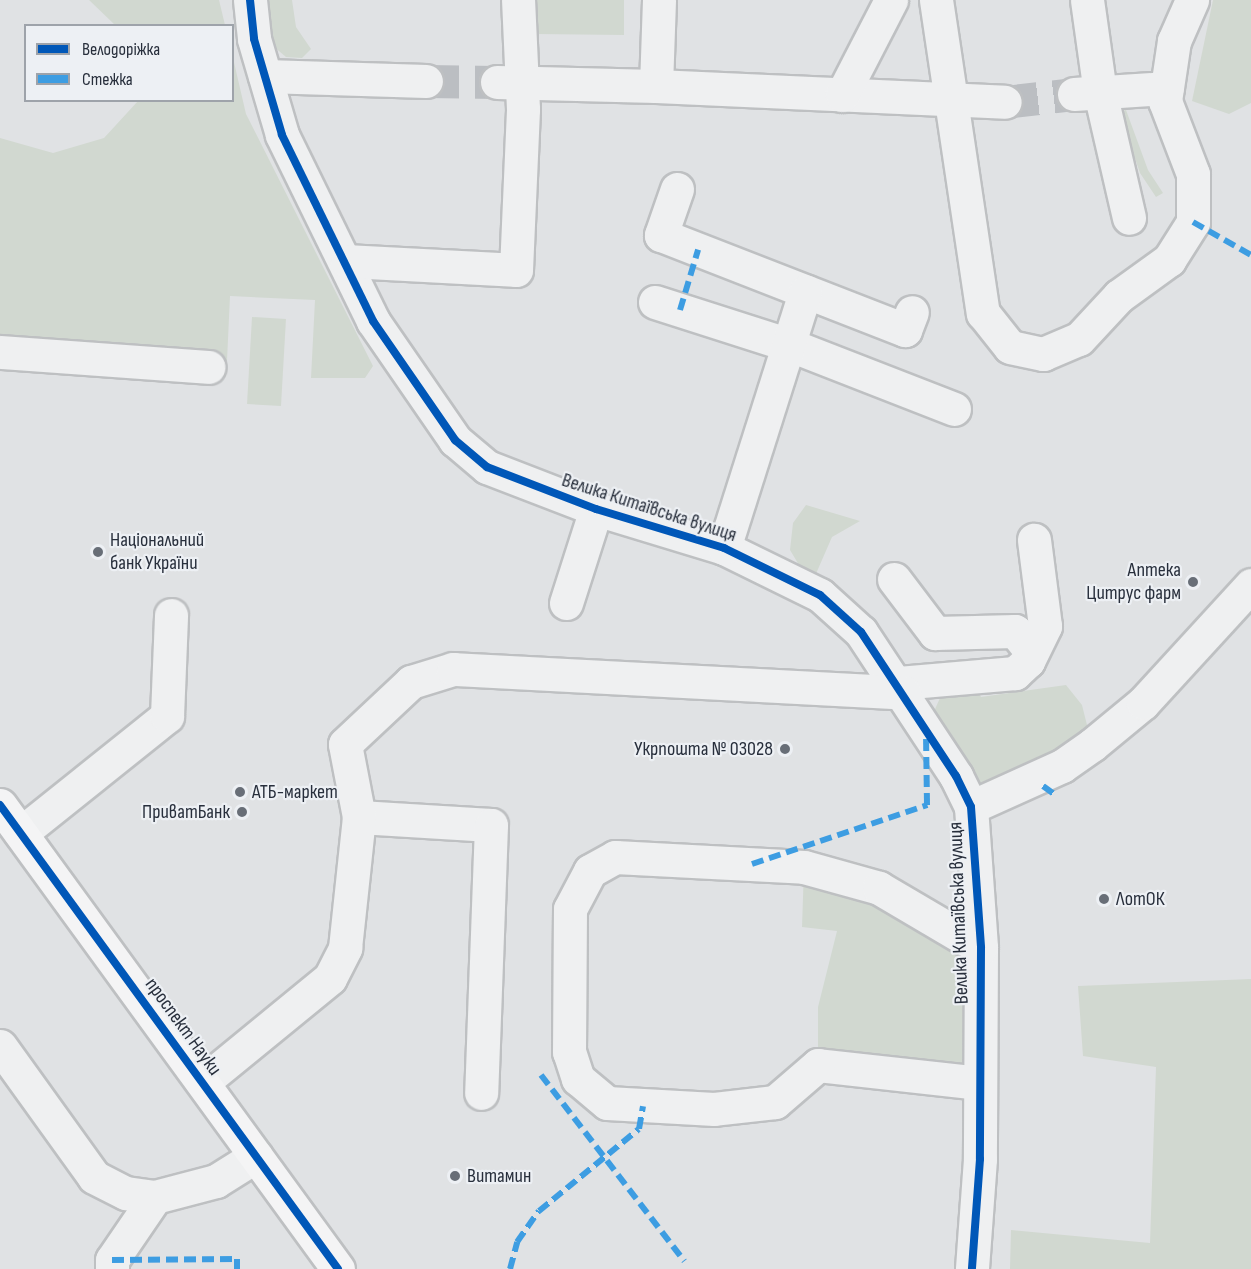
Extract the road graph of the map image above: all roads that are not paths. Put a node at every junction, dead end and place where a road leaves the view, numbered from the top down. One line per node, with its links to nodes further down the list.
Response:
1 (250, 0): 8 (street, Велика Китаївська вулиця)
2 (518, 0): 10 (street)
3 (659, 0): 11 (street)
4 (891, 0): 14 (street)
5 (936, 0): 15 (street)
6 (1087, 0): 13 (street)
7 (1192, 0): 12 (street)
8 (265, 76): 9 (street); 19 (street, Велика Китаївська вулиця)
9 (426, 81)
10 (507, 82): 11 (street); 19 (street)
11 (656, 86): 14 (street)
12 (1167, 88): 13 (street); 15 (street)
13 (1087, 93): 18 (street)
14 (842, 95): 15 (street)
15 (951, 101): 16 (street)
16 (1005, 102)
17 (677, 189): 20 (street)
18 (1129, 218)
19 (346, 261): 27 (street, Велика Китаївська вулиця)
20 (805, 291): 22 (street); 23 (street)
21 (655, 302): 23 (street)
22 (912, 312)
23 (790, 345): 26 (street); 29 (street)
24 (0, 352): 25 (street)
25 (208, 367)
26 (954, 409)
27 (596, 509): 29 (street, Велика Китаївська вулиця); 32 (street)
28 (1034, 540): 34 (street)
29 (724, 548): 35 (street, Велика Китаївська вулиця)
30 (894, 579): 34 (street)
31 (1251, 585): 37 (street)
32 (566, 603)
33 (171, 615): 39 (street)
34 (1028, 661): 35 (street)
35 (901, 688): 37 (street, Велика Китаївська вулиця); 38 (street)
36 (0, 805): 39 (main road, проспект Науки)
37 (971, 807): 40 (street, Велика Китаївська вулиця)
38 (359, 817): 42 (street); 44 (street)
39 (21, 833): 42 (main road, проспект Науки)
40 (981, 948): 43 (street, Велика Китаївська вулиця); 43 (street)
41 (0, 1046): 46 (street)
42 (203, 1082): 45 (main road, проспект Науки)
43 (980, 1083): 49 (street, Велика Китаївська вулиця)
44 (481, 1094)
45 (256, 1156): 46 (street); 48 (main road, проспект Науки)
46 (156, 1197): 47 (street)
47 (112, 1269)
48 (338, 1269)
49 (972, 1269)

